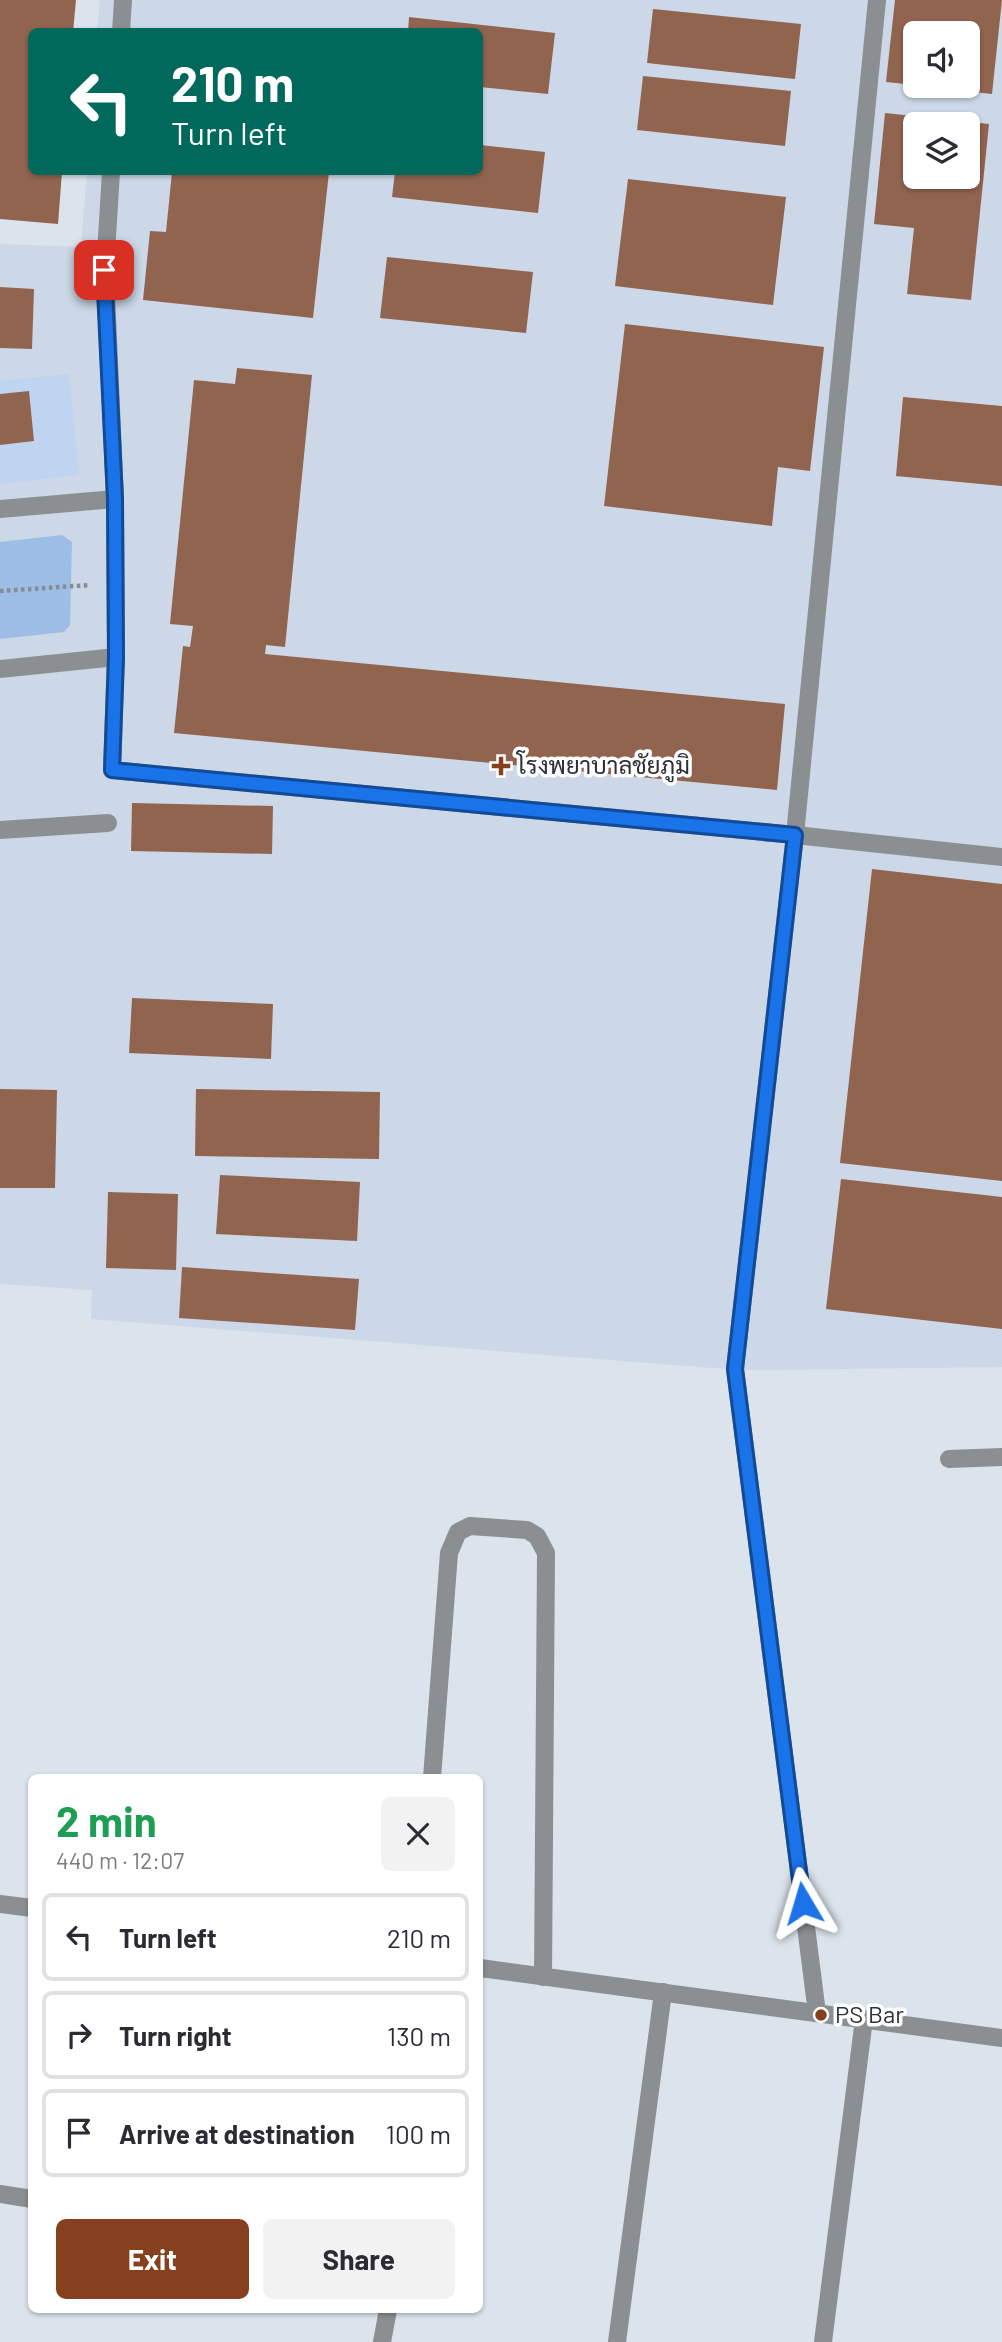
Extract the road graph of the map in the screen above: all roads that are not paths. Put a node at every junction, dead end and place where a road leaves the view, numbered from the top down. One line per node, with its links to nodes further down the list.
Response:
1 (123, 0): 3 (street)
2 (877, 0): 11 (street)
3 (121, 28)
4 (111, 175): 5 (street)
5 (115, 499): 6 (street); 7 (street)
6 (0, 509)
7 (116, 657): 8 (street); 11 (street)
8 (0, 669)
9 (108, 822): 10 (street)
10 (0, 830)
11 (795, 835): 12 (street); 21 (street)
12 (1002, 858)
13 (1002, 1457): 14 (street)
14 (949, 1459)
15 (432, 1774): 19 (street)
16 (0, 1904): 17 (street)
17 (28, 1908)
18 (483, 1968): 19 (street)
19 (543, 1977): 20 (street)
20 (663, 1992): 21 (street); 28 (street)
21 (817, 2013): 22 (street)
22 (864, 2019): 23 (street); 29 (street)
23 (1002, 2038)
24 (0, 2194): 25 (street)
25 (28, 2198)
26 (387, 2313): 27 (street)
27 (382, 2342)
28 (617, 2342)
29 (823, 2342)

